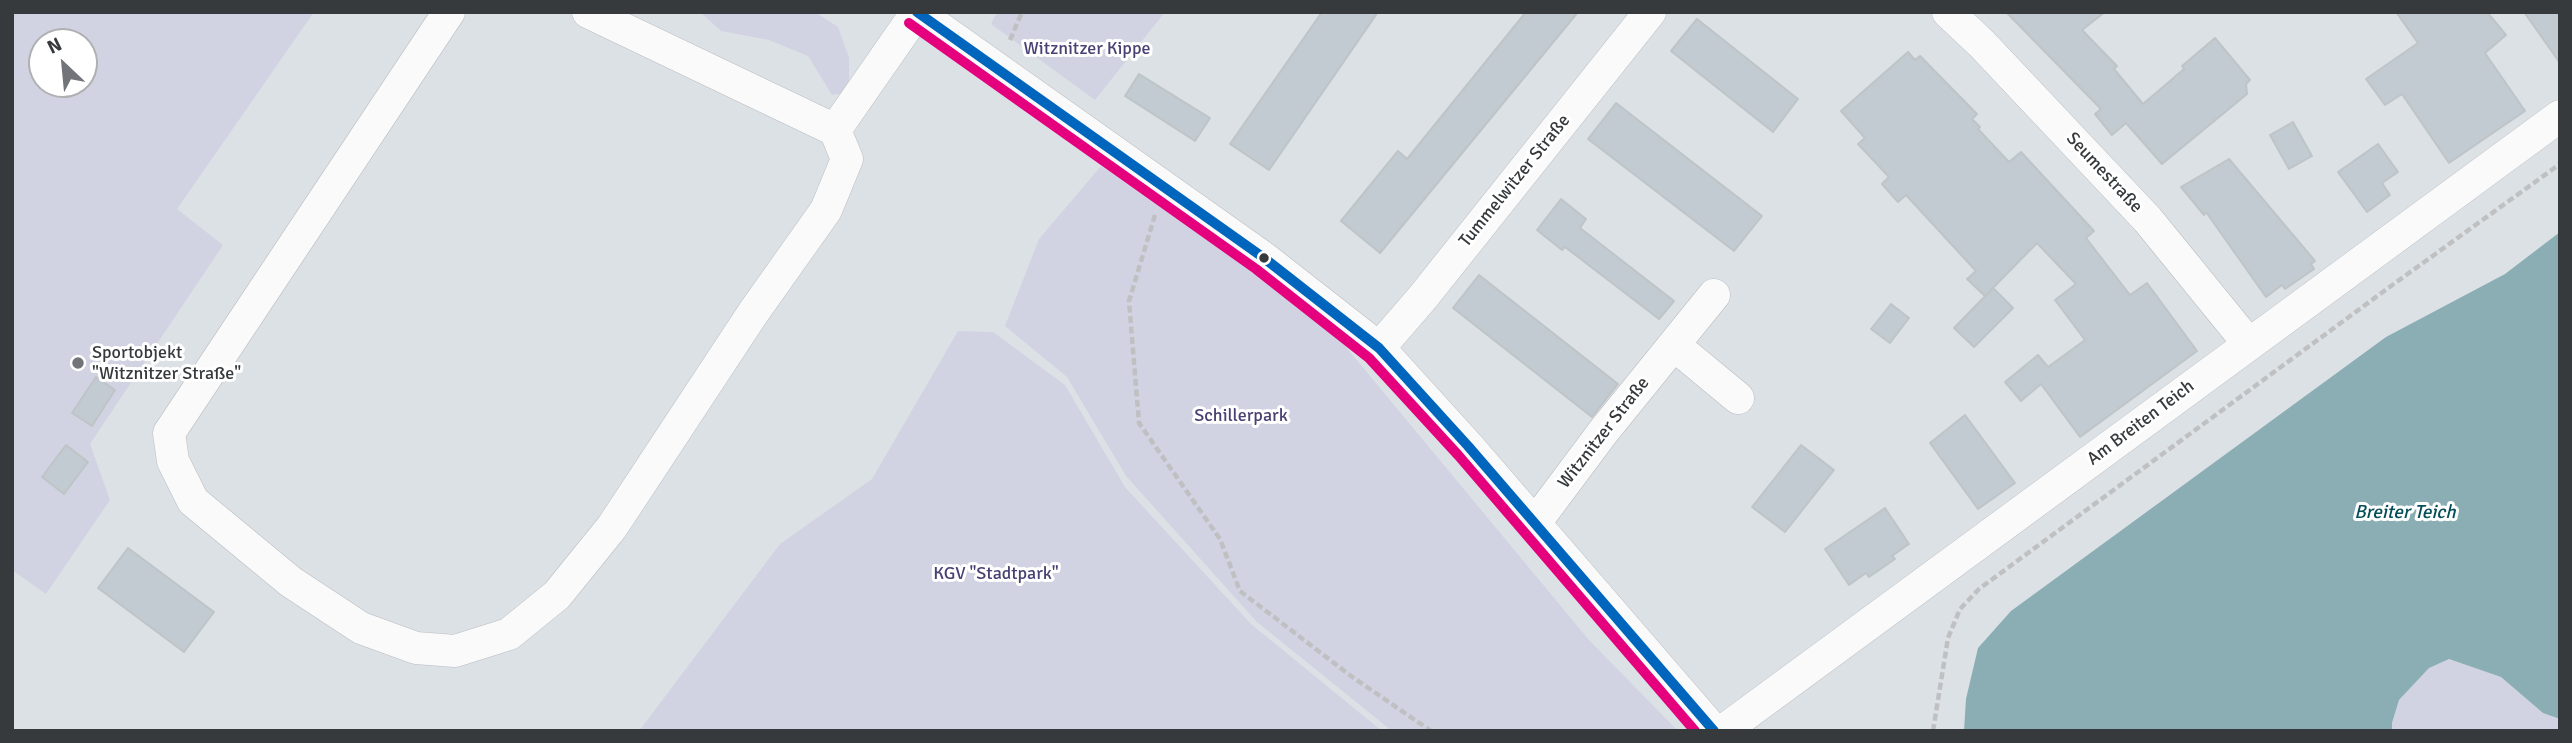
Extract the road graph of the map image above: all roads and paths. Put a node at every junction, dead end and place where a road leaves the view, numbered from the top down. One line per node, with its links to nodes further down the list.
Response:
1 (449, 12): 7 (street)
2 (588, 12): 7 (street)
3 (917, 12): 7 (street); 9 (street)
4 (1650, 12): 13 (street, Tummelwitzer Straße)
5 (1948, 12): 11 (street, Seumestraße)
6 (2560, 116): 11 (street, Am Breiten Teich)
7 (835, 130)
8 (2560, 164): 19 (path)
9 (1163, 188): 13 (street); 16 (path)
10 (1714, 295): 12 (street, Witznitzer Straße)
11 (2248, 343): 18 (street, Am Breiten Teich)
12 (1674, 345): 14 (street); 15 (street, Witznitzer Straße)
13 (1379, 348): 15 (street)
14 (1738, 398)
15 (1535, 523): 17 (street)
16 (1430, 731)
17 (1714, 731)
18 (1723, 731)
19 (1933, 731)

